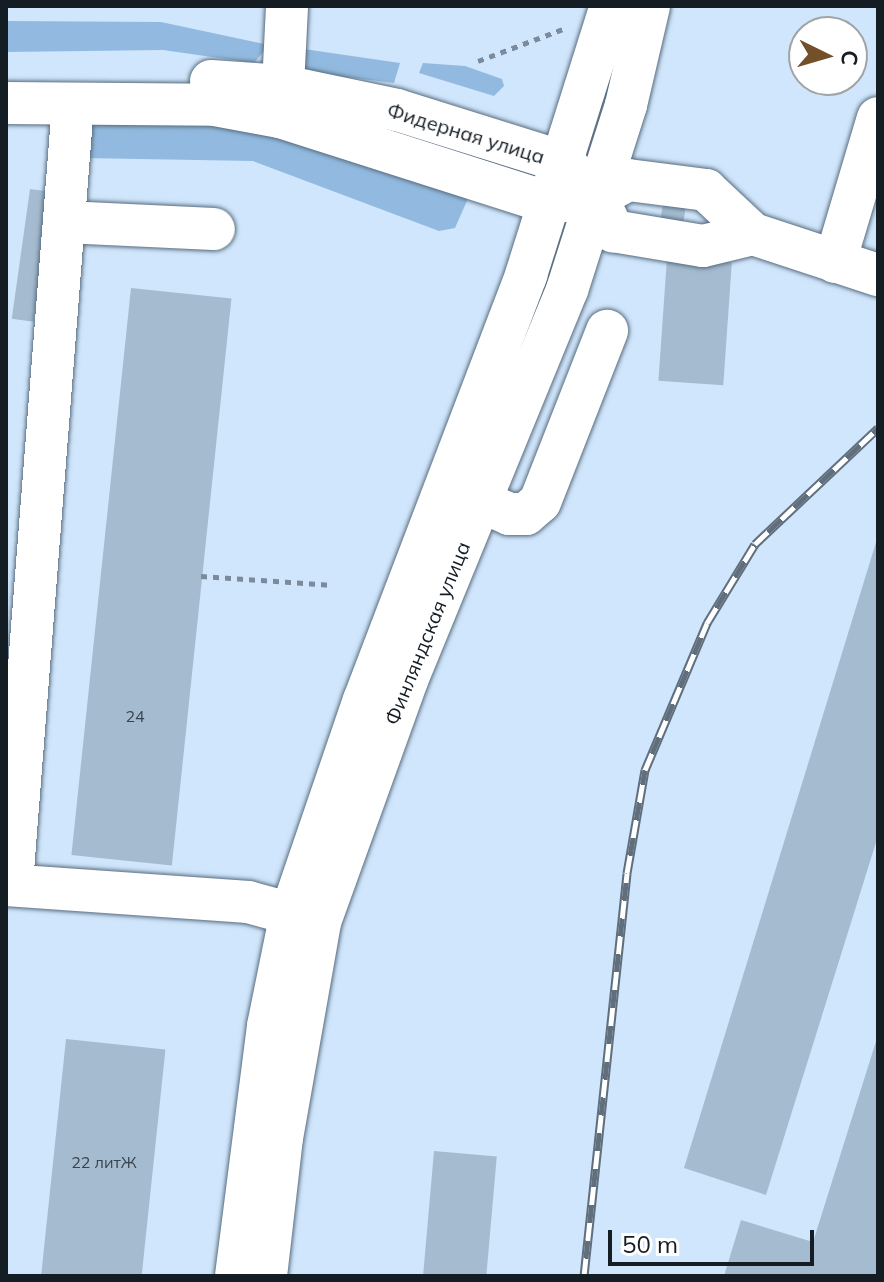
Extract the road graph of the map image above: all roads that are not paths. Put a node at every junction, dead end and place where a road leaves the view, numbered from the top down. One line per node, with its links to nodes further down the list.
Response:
1 (287, 6): 5 (street)
2 (611, 6): 9 (street, Финляндская улица)
3 (649, 6): 10 (street, Финляндская улица)
4 (6, 78): 5 (street, Фидерная улица)
5 (283, 86): 9 (street, Фидерная улица)
6 (6, 103): 7 (street, Фидерная улица)
7 (73, 104): 11 (street, Фидерная улица); 12 (street)
8 (878, 118): 15 (street)
9 (563, 162): 10 (street, Фидерная улица); 11 (street, Финляндская улица)
10 (597, 197): 11 (street, Фидерная улица); 14 (street); 14 (street); 18 (street, Финляндская улица)
11 (549, 203): 21 (street, Финляндская улица)
12 (64, 222): 13 (street); 19 (street)
13 (214, 229)
14 (753, 234): 15 (street)
15 (835, 262): 16 (street)
16 (878, 275)
17 (607, 331): 18 (street)
18 (479, 501): 21 (street, Финляндская улица)
19 (22, 534): 20 (street)
20 (9, 884): 21 (street)
21 (306, 917): 22 (street, Финляндская улица); 23 (street, Финляндская улица)
22 (236, 1276)
23 (266, 1276)

